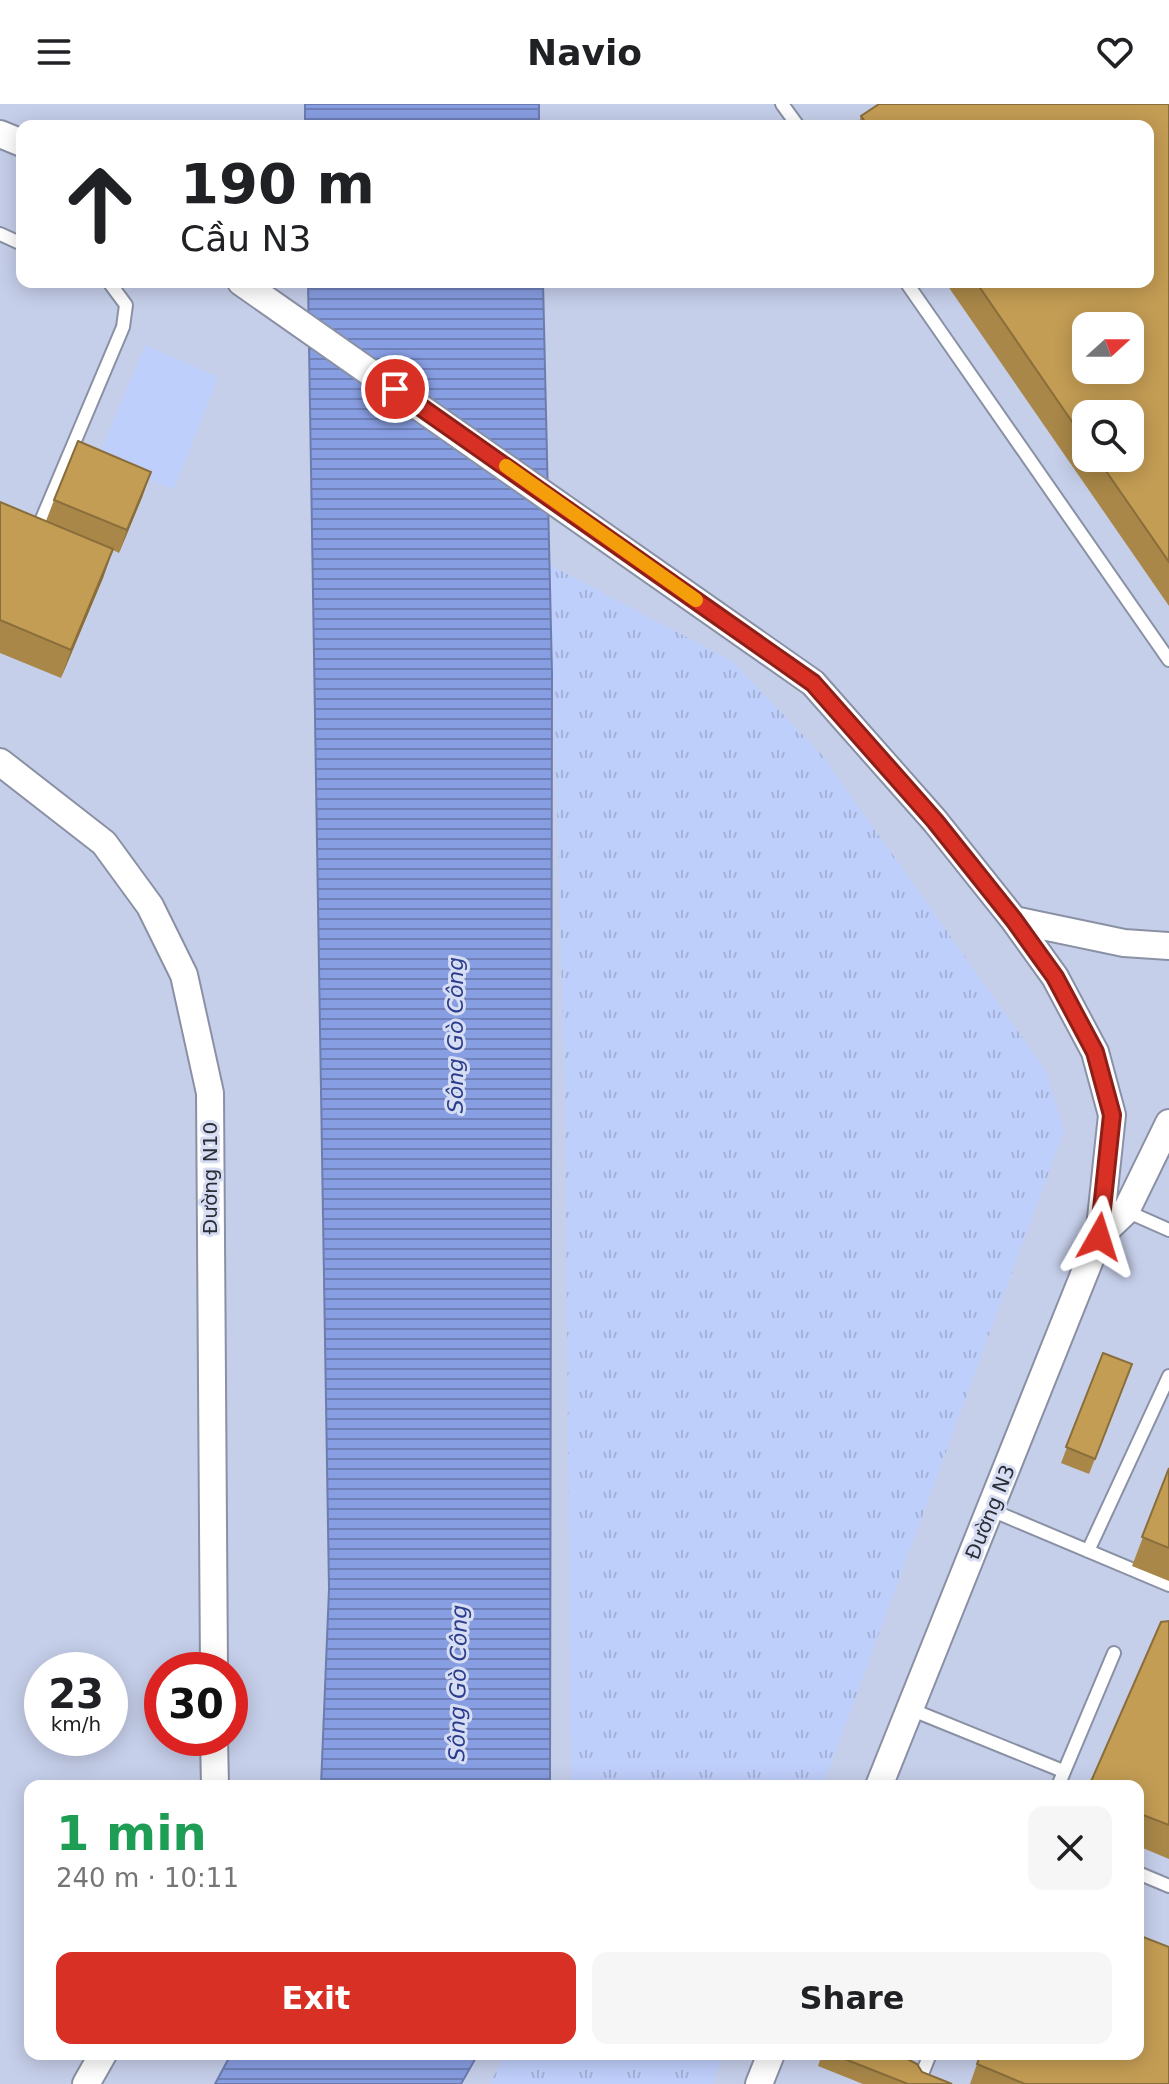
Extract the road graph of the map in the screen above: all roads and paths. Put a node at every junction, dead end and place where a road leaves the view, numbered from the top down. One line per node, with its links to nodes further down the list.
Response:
1 (113, 288): 4 (lane)
2 (250, 288): 7 (street, Đường N3)
3 (910, 288): 5 (lane)
4 (24, 529)
5 (1169, 660)
6 (0, 762): 17 (street, Đường N10)
7 (1014, 920): 8 (street); 12 (street, Đường N3)
8 (1169, 946)
9 (1169, 1123): 10 (street, Đường N3)
10 (1126, 1211): 11 (lane); 12 (street, Đường N3)
11 (1169, 1230)
12 (1099, 1237): 14 (street, Đường N3)
13 (1169, 1376): 15 (lane)
14 (991, 1510): 15 (lane); 19 (street, Đường N3)
15 (1088, 1551): 16 (lane)
16 (1169, 1585)
17 (214, 1652)
18 (1114, 1653): 21 (lane)
19 (910, 1709): 21 (lane); 23 (street, Đường N3)
20 (214, 1756): 22 (street)
21 (1063, 1771): 24 (lane)
22 (215, 1780)
23 (881, 1780)
24 (1060, 1780)
25 (1144, 1876): 26 (lane)
26 (1169, 1886)
27 (100, 2060): 30 (street)
28 (769, 2060): 31 (street)
29 (928, 2060): 32 (lane)
30 (86, 2084)
31 (759, 2084)
32 (931, 2084)

